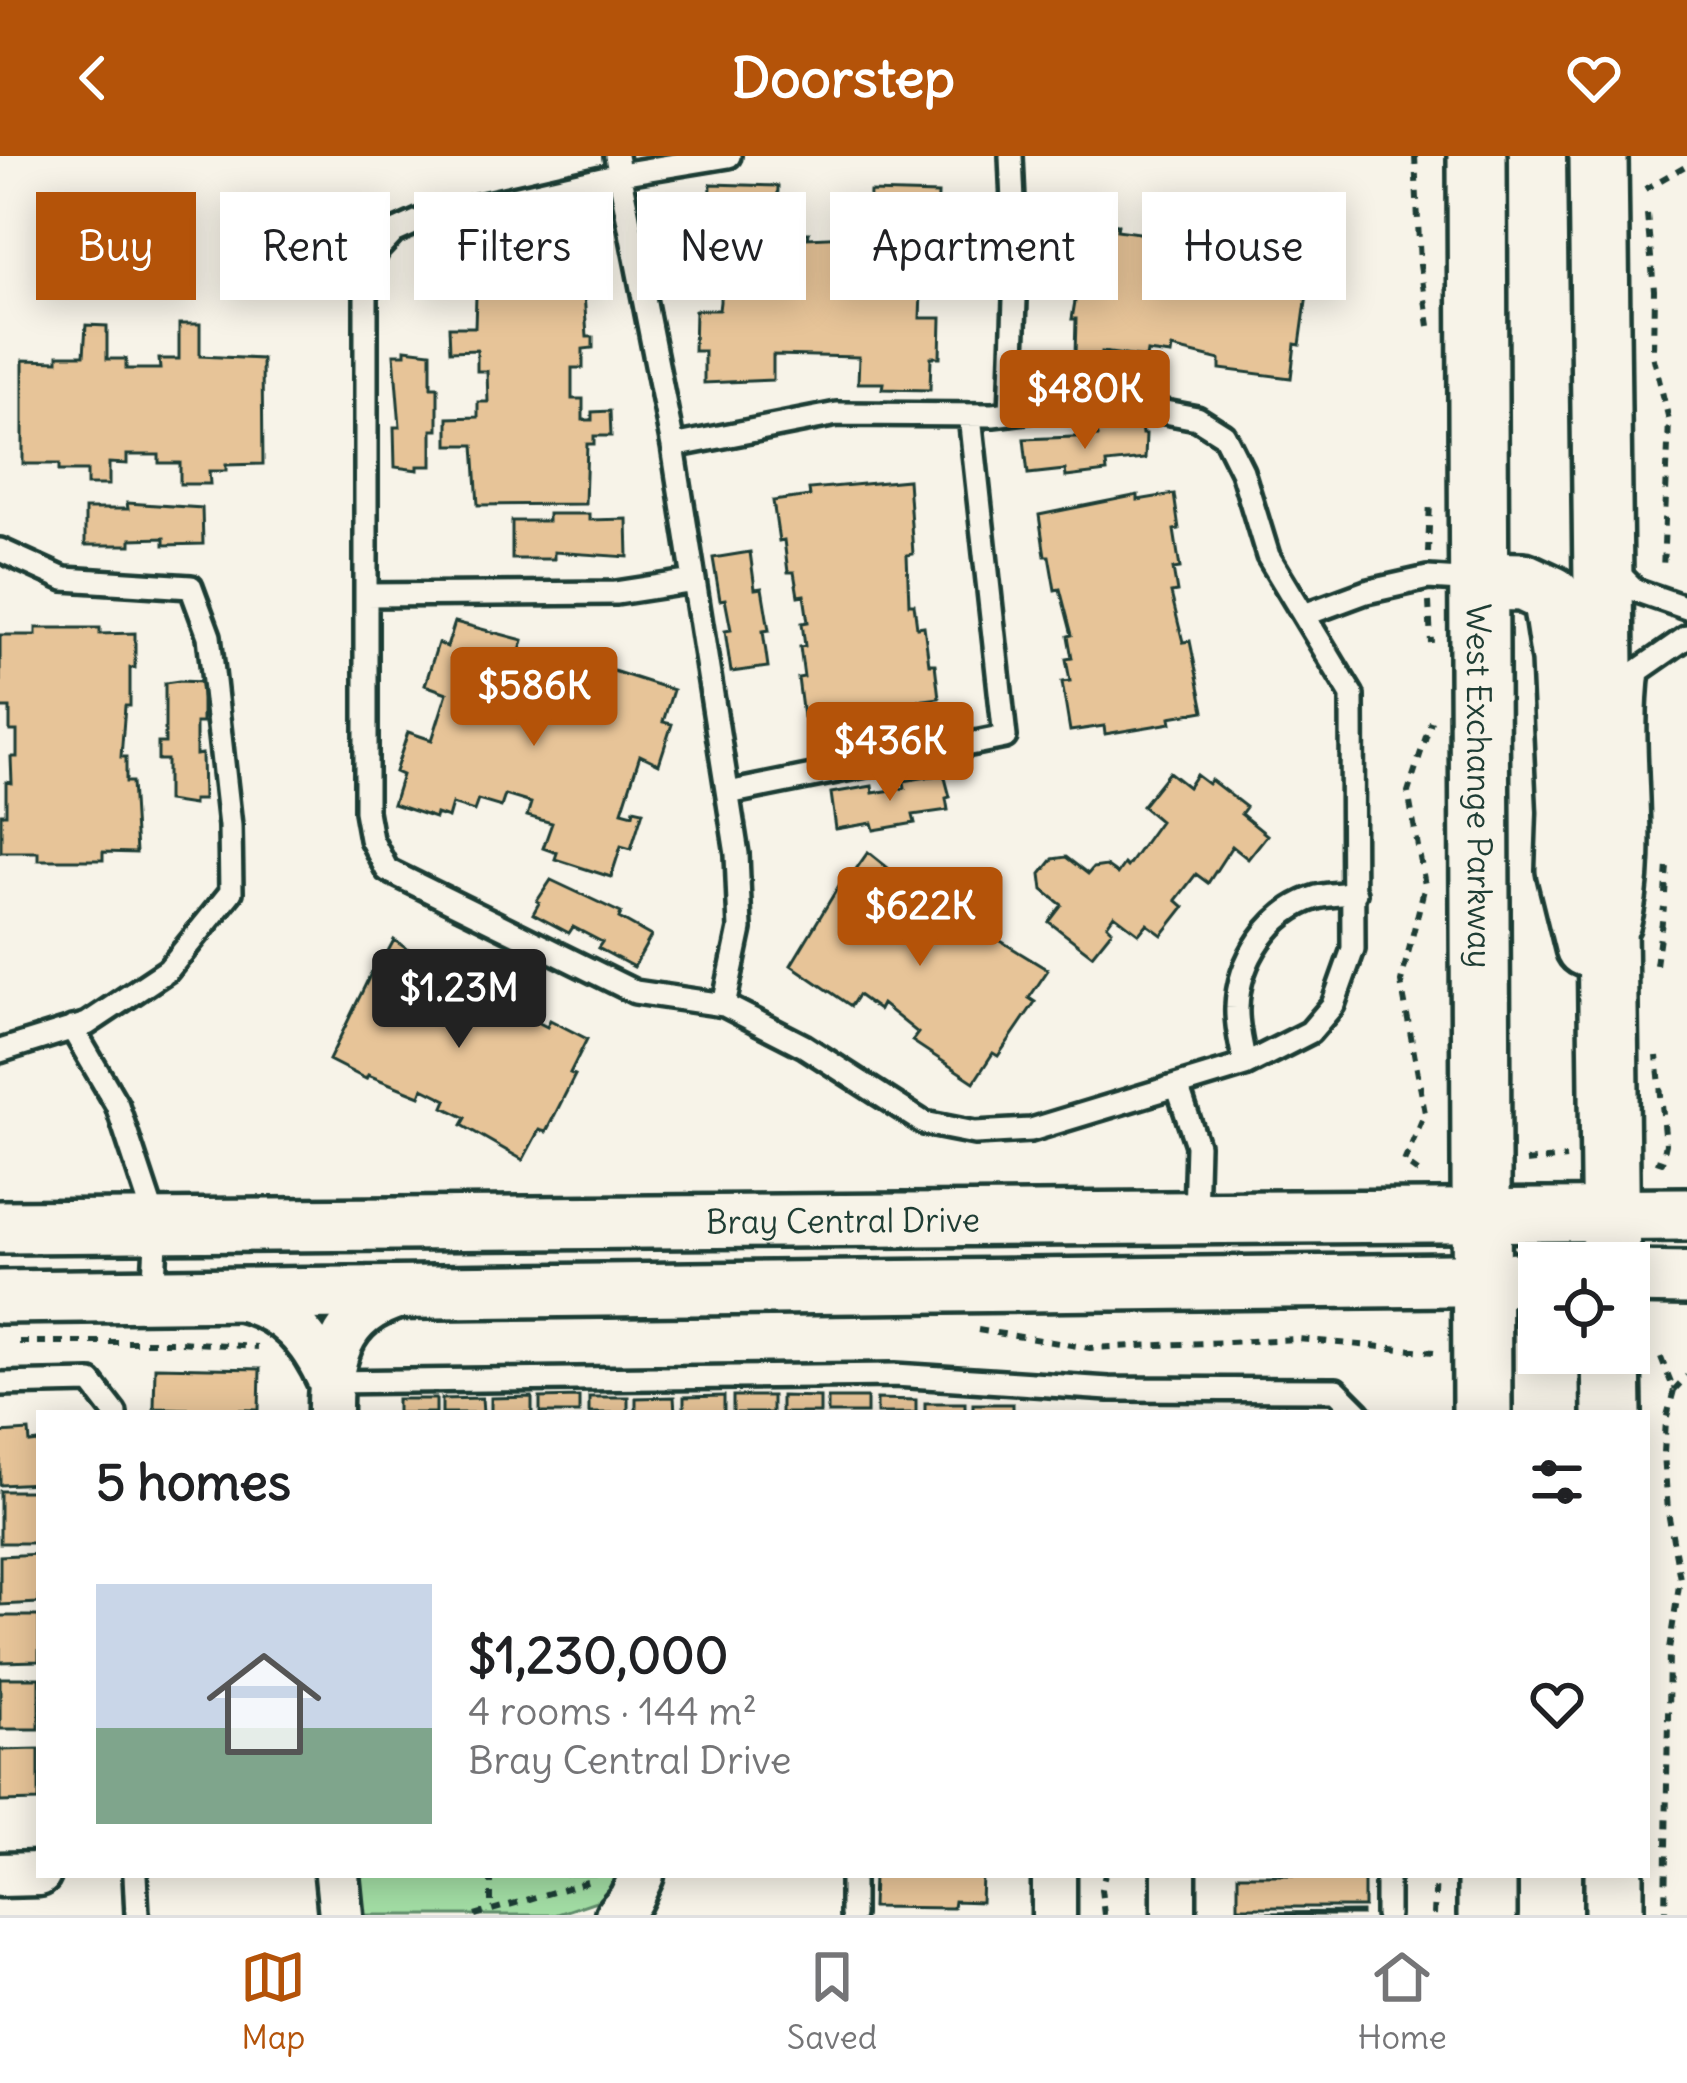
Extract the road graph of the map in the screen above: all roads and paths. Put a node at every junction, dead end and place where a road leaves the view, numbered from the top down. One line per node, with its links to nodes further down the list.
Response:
1 (729, 156): 6 (lane)
2 (1011, 156): 10 (lane)
3 (1415, 156): 9 (path)
4 (1477, 156): 16 (main road, West Exchange Parkway)
5 (1598, 156): 15 (main road)
6 (618, 165): 12 (lane); 18 (lane)
7 (1687, 165): 8 (path)
8 (1645, 189)
9 (1432, 343)
10 (1011, 413): 11 (lane); 20 (lane)
11 (970, 416): 12 (lane); 24 (lane)
12 (673, 446): 17 (lane)
13 (1430, 494): 16 (path)
14 (0, 550): 28 (lane)
15 (1603, 559): 19 (lane); 27 (main road)
16 (1453, 579): 20 (lane); 22 (path); 27 (main road); 33 (main road, West Exchange Parkway)
17 (694, 581): 18 (lane); 24 (lane)
18 (366, 595): 26 (lane)
19 (1687, 608)
20 (1304, 614): 25 (lane)
21 (1687, 637): 27 (lane)
22 (1431, 651)
23 (1436, 707): 33 (path)
24 (728, 793): 26 (lane)
25 (1355, 892): 30 (lane); 30 (lane)
26 (724, 1005): 31 (lane)
27 (1608, 1012): 32 (main road)
28 (72, 1028): 29 (lane); 36 (lane)
29 (0, 1051)
30 (1245, 1065): 31 (lane)
31 (1178, 1088): 35 (lane)
32 (1636, 1158): 33 (path); 38 (main road)
33 (1480, 1191): 35 (street, Bray Central Drive); 38 (street, Bray Central Drive); 42 (main road, West Exchange Parkway)
34 (1687, 1214): 38 (street, Bray Central Drive)
35 (1195, 1218): 36 (street, Bray Central Drive)
36 (157, 1226): 37 (street, Bray Central Drive); 45 (lane)
37 (0, 1227)
38 (1611, 1238)
39 (1650, 1277): 40 (street)
40 (1687, 1278)
41 (1518, 1279): 42 (street, Bray Central Drive)
42 (1480, 1280): 43 (street, Bray Central Drive); 60 (main road, West Exchange Parkway)
43 (418, 1292): 44 (street, Bray Central Drive); 53 (street)
44 (228, 1295): 45 (street, Bray Central Drive); 53 (street)
45 (153, 1296): 46 (street, Bray Central Drive)
46 (0, 1297)
47 (974, 1330): 49 (path)
48 (0, 1341): 53 (path)
49 (1434, 1352)
50 (1650, 1368): 56 (path)
51 (1628, 1374): 61 (main road)
52 (1687, 1376): 56 (path)
53 (324, 1381): 55 (lane)
54 (0, 1384): 57 (lane)
55 (1166, 1390): 58 (lane); 59 (lane)
56 (1674, 1390): 88 (path)
57 (113, 1410)
58 (1166, 1410)
59 (1356, 1410)
60 (1482, 1410)
61 (1613, 1410)
62 (36, 1874): 63 (street)
63 (0, 1875)
64 (135, 1878): 77 (lane)
65 (337, 1878): 78 (street)
66 (491, 1878): 76 (path)
67 (852, 1878): 80 (lane)
68 (1054, 1878): 81 (street)
69 (1104, 1878): 82 (path)
70 (1174, 1878): 83 (street)
71 (1388, 1878): 84 (lane)
72 (1436, 1878): 85 (path)
73 (1487, 1878): 86 (main road)
74 (1614, 1878): 87 (main road)
75 (585, 1886): 76 (path)
76 (491, 1911): 79 (path)
77 (137, 1915)
78 (341, 1915)
79 (476, 1915)
80 (852, 1915)
81 (1054, 1915)
82 (1104, 1915)
83 (1174, 1915)
84 (1388, 1915)
85 (1434, 1915)
86 (1487, 1915)
87 (1614, 1915)
88 (1665, 1915)

